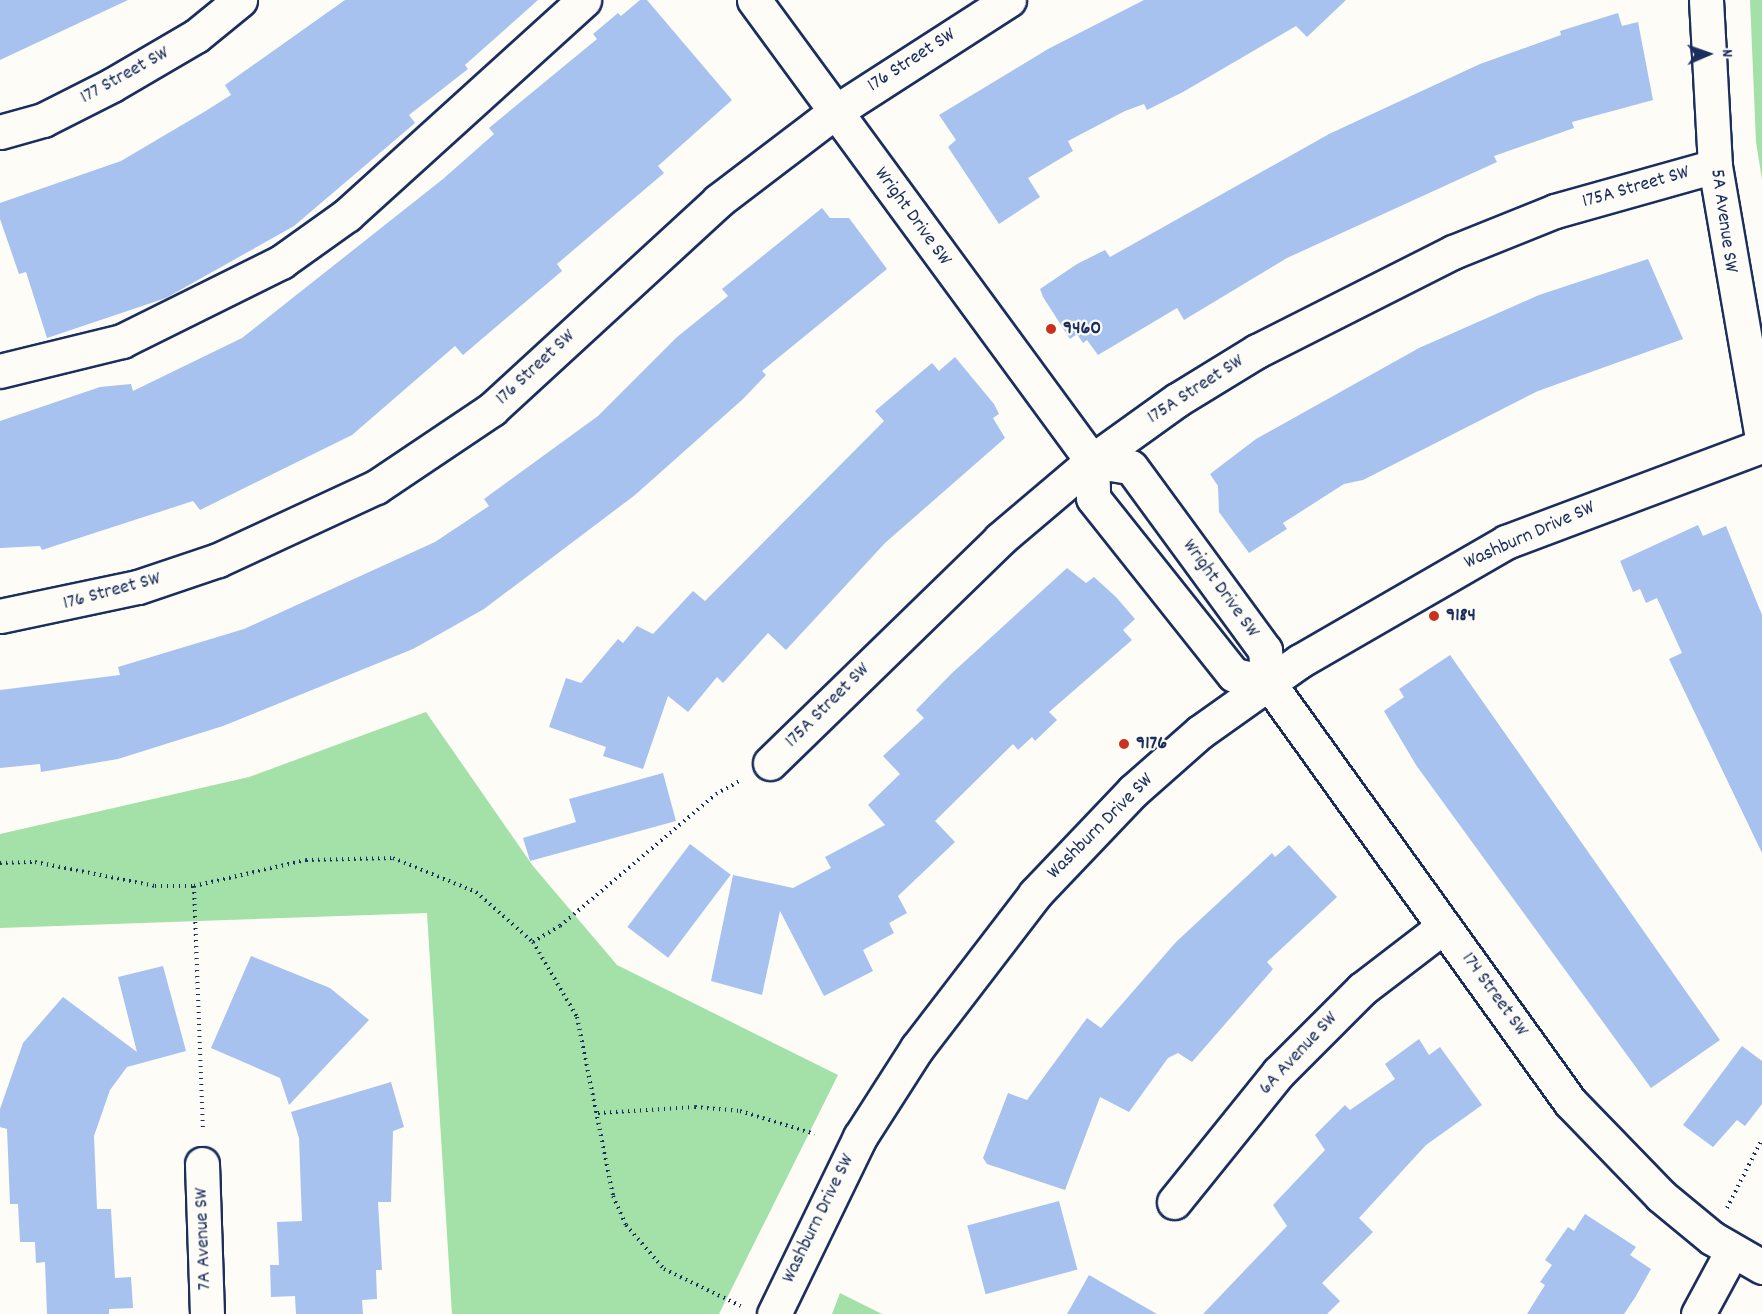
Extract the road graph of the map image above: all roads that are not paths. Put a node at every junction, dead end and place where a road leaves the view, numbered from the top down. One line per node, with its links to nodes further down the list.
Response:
1 (240, 0): 7 (street, 177 Street SW)
2 (584, 0): 9 (street)
3 (754, 0): 6 (street, Wright Drive SW)
4 (1009, 0): 6 (street, 176 Street SW)
5 (1706, 0): 8 (street, 5A Avenue SW)
6 (835, 112): 12 (street, Wright Drive SW); 13 (street, 176 Street SW)
7 (0, 132)
8 (1715, 166): 10 (street, 5A Avenue SW); 12 (street, 175A Street SW)
9 (0, 370)
10 (1762, 439)
11 (1762, 446): 14 (street, Washburn Drive SW)
12 (1092, 461): 14 (street, Wright Drive SW); 14 (street, Wright Drive SW); 15 (street, 175A Street SW)
13 (0, 616)
14 (1268, 682): 16 (street, 174 Street SW); 22 (street, Washburn Drive SW)
15 (770, 763)
16 (1444, 926): 18 (street, 6A Avenue SW); 19 (street, 174 Street SW)
17 (202, 1164): 21 (street, 7A Avenue SW)
18 (1174, 1202)
19 (1722, 1244): 20 (street, 174 Street SW); 23 (street)
20 (1762, 1267)
21 (207, 1314)
22 (774, 1314)
23 (1698, 1314)

